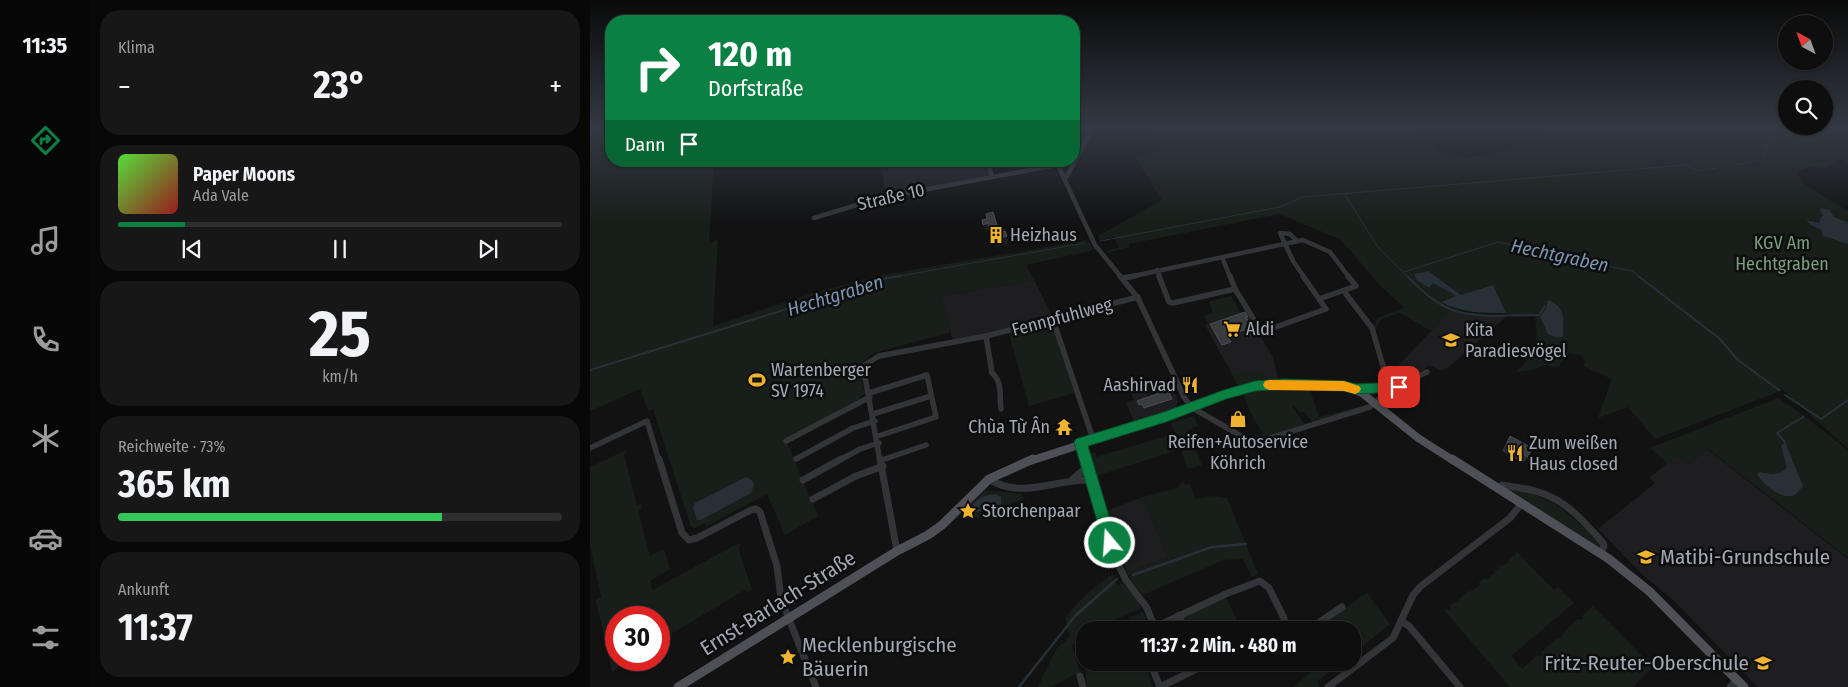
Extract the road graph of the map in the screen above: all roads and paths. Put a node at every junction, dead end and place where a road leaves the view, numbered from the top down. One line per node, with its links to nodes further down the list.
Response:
1 (989, 167): 5 (street)
2 (1045, 167): 5 (street, Straße 10)
3 (1058, 167): 6 (street)
4 (1072, 167): 6 (street)
5 (992, 176): 7 (street, Straße 10)
6 (1064, 177): 12 (street)
7 (814, 218)
8 (1297, 241): 9 (street); 9 (street); 16 (street)
9 (1284, 244): 10 (street); 16 (street)
10 (1222, 257): 11 (street); 13 (street)
11 (1157, 270): 12 (street); 13 (street)
12 (1123, 278): 15 (street)
13 (1235, 289): 16 (street)
14 (1346, 294): 20 (street)
15 (1138, 297): 17 (street, Fennpfuhlweg); 25 (street)
16 (1320, 299)
17 (1053, 320): 18 (street, Fennpfuhlweg); 28 (street)
18 (986, 336): 22 (street, Fennpfuhlweg); 26 (street)
19 (1427, 372): 20 (street)
20 (1391, 387): 21 (street); 24 (street)
21 (1356, 389): 24 (main road); 25 (main road, Ernst-Barlach-Straße)
22 (869, 395): 23 (street); 27 (street, Fennpfuhlweg); 30 (street)
23 (932, 396): 27 (street); 29 (street)
24 (1372, 406): 25 (street); 41 (main road)
25 (1191, 407): 28 (main road, Ernst-Barlach-Straße)
26 (1001, 409)
27 (874, 418): 29 (street, Fennpfuhlweg); 34 (street)
28 (1093, 439): 31 (main road, Ernst-Barlach-Straße)
29 (878, 440): 35 (street, Fennpfuhlweg); 37 (street)
30 (786, 441)
31 (1081, 442): 36 (street); 38 (main road, Ernst-Barlach-Straße)
32 (926, 445): 35 (street)
33 (590, 448): 48 (street)
34 (796, 459)
35 (882, 463): 42 (street); 44 (street, Fennpfuhlweg)
36 (1087, 466): 39 (street); 40 (street)
37 (803, 480)
38 (989, 480): 39 (street); 44 (main road, Ernst-Barlach-Straße)
39 (1072, 480): 40 (street)
40 (1090, 480): 49 (street)
41 (1498, 489): 43 (main road); 45 (street)
42 (813, 499)
43 (1520, 504): 45 (main road); 54 (street)
44 (897, 551): 48 (main road, Ernst-Barlach-Straße)
45 (1601, 553): 58 (main road)
46 (1342, 607): 53 (street)
47 (1179, 615): 50 (street); 51 (street); 52 (street)
48 (788, 619): 59 (main road, Ernst-Barlach-Straße); 60 (street)
49 (1150, 621)
50 (1167, 621)
51 (1181, 621)
52 (1284, 621)
53 (1321, 621)
54 (1401, 621): 63 (street); 64 (street)
55 (1154, 671): 62 (street)
56 (1188, 671): 62 (street)
57 (1080, 676): 61 (street)
58 (1737, 685)
59 (678, 687)
60 (816, 687)
61 (1083, 687)
62 (1160, 687)
63 (1328, 687)
64 (1460, 687)

